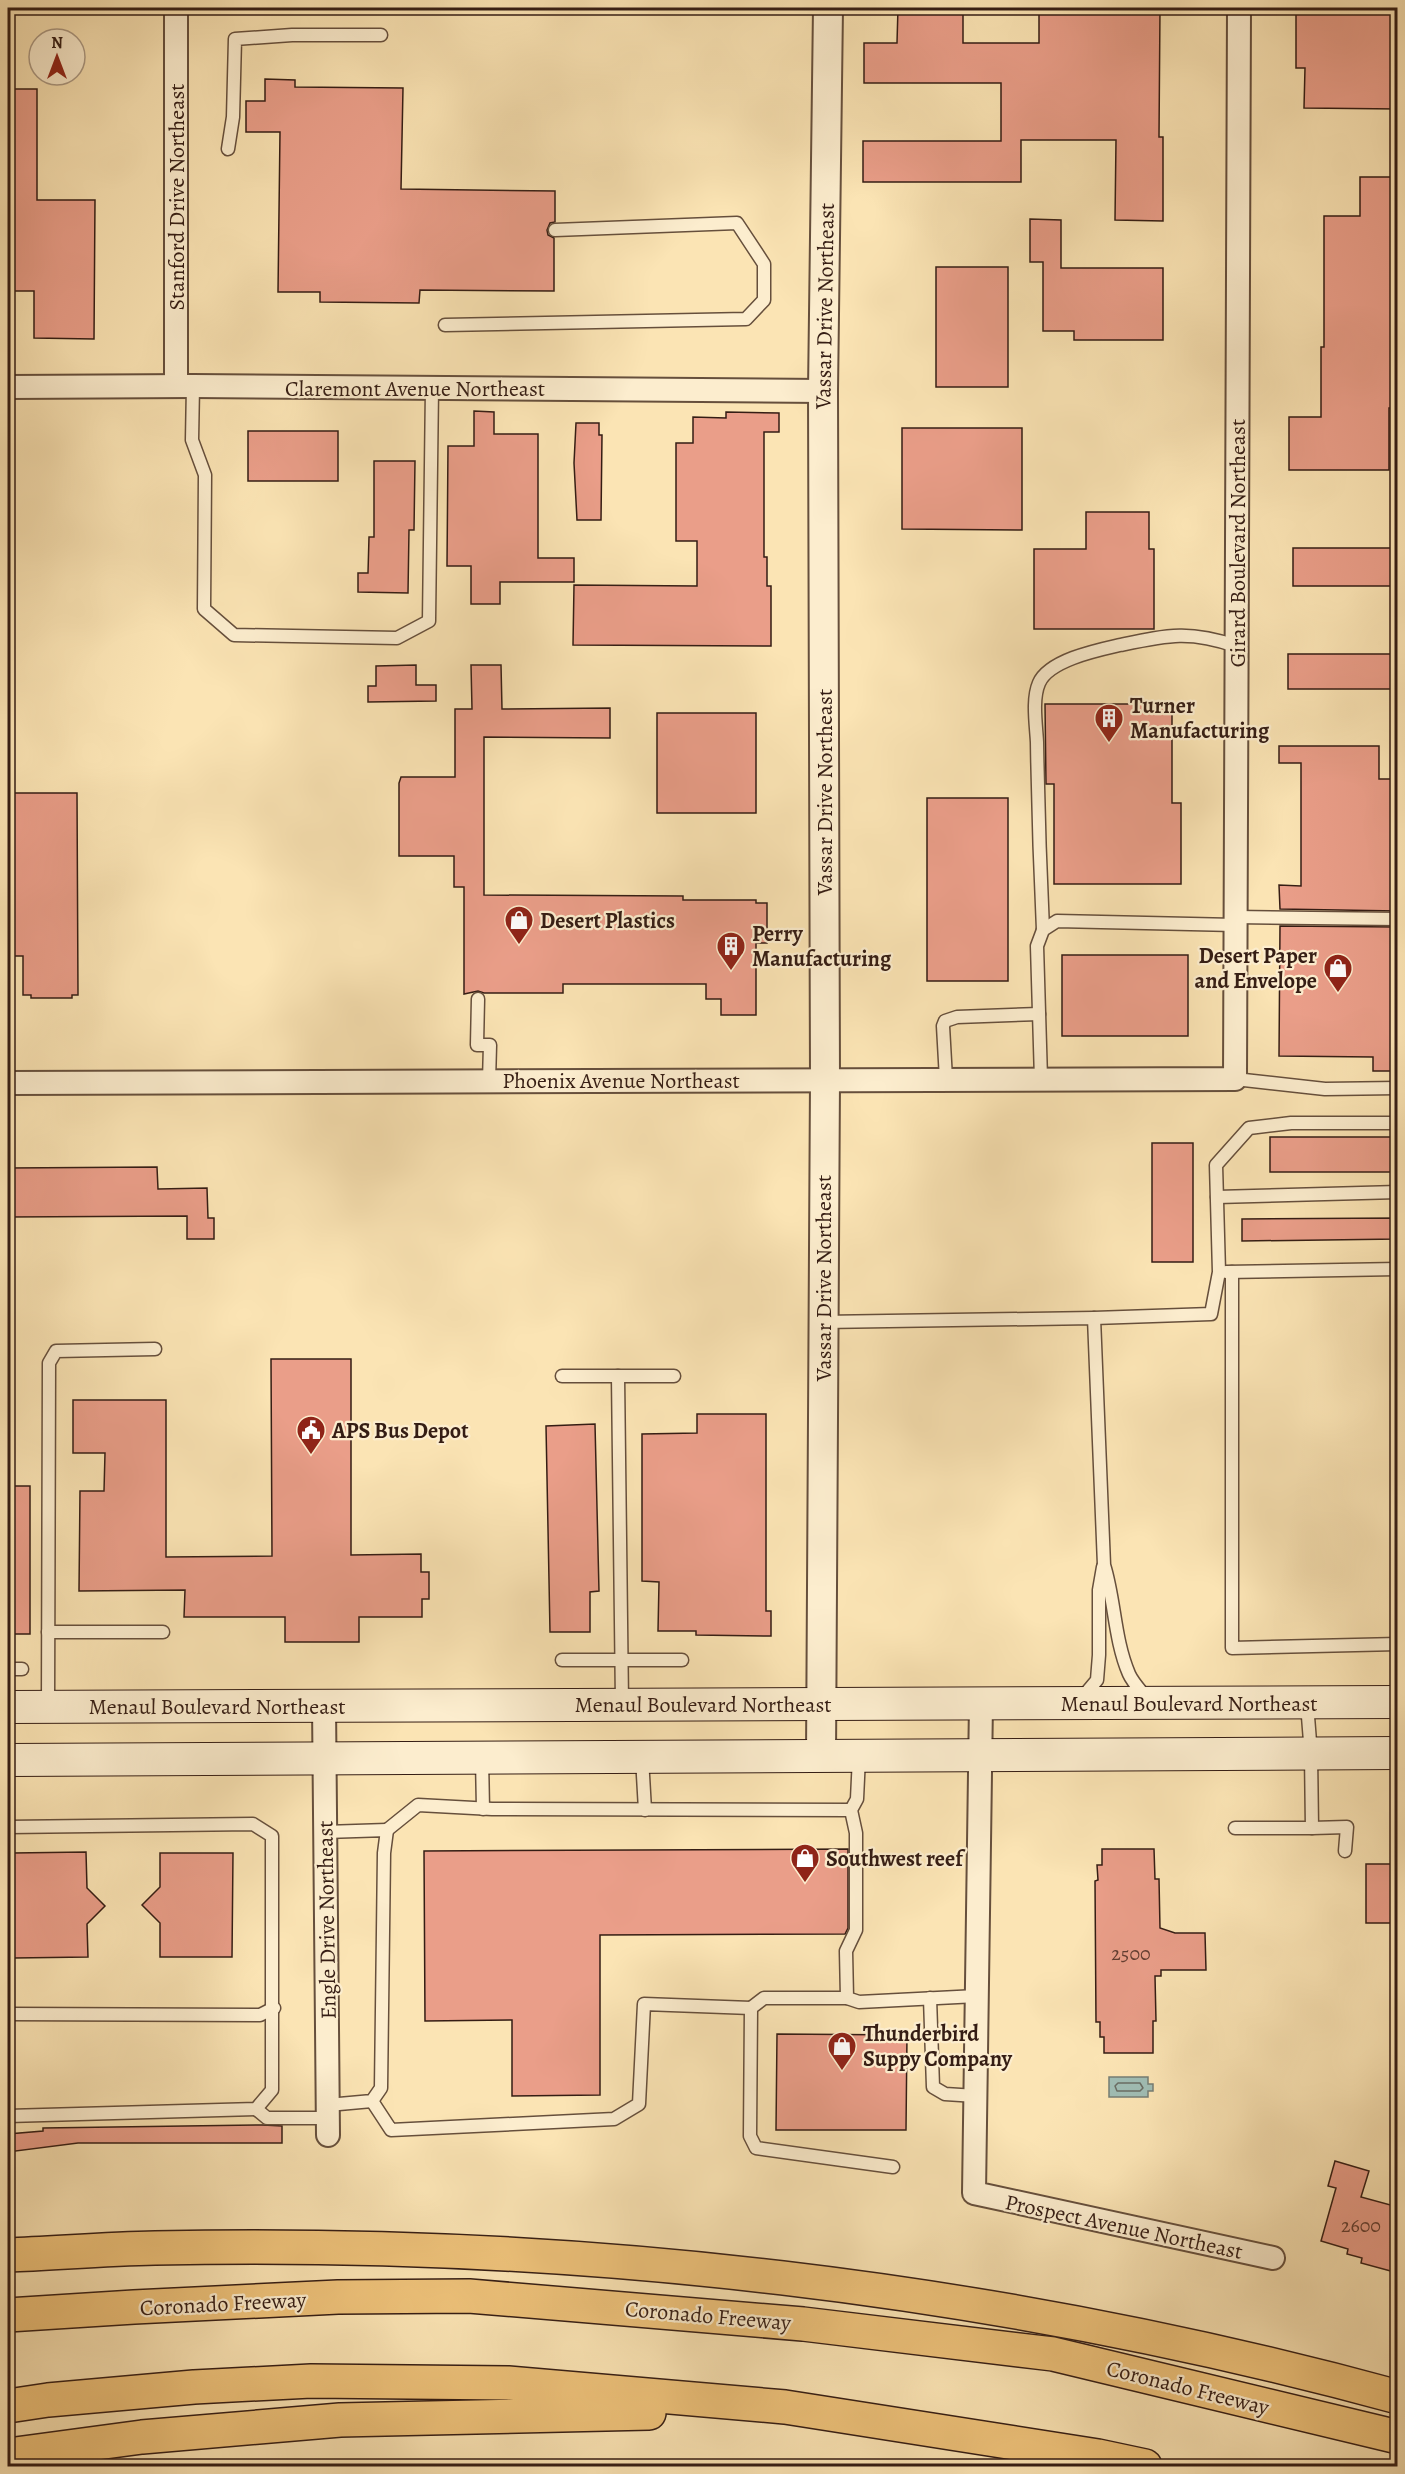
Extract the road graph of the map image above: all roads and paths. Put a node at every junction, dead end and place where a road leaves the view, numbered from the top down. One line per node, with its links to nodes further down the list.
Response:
1 (176, 8): 8 (street, Stanford Drive Northeast)
2 (828, 8): 11 (street, Vassar Drive Northeast)
3 (1239, 8): 12 (street, Girard Boulevard Northeast)
4 (381, 35): 5 (lane)
5 (228, 148)
6 (555, 230): 7 (lane)
7 (445, 326)
8 (184, 386): 9 (street, Claremont Avenue Northeast); 10 (street, Claremont Avenue Northeast); 10 (lane)
9 (8, 387)
10 (432, 388): 11 (street, Claremont Avenue Northeast)
11 (823, 391): 21 (street, Vassar Drive Northeast)
12 (1236, 646): 14 (street, Girard Boulevard Northeast); 15 (lane)
13 (1398, 919): 14 (lane)
14 (1235, 921): 15 (lane); 20 (street, Girard Boulevard Northeast)
15 (1043, 930): 17 (lane)
16 (478, 999): 22 (lane)
17 (1039, 1014): 18 (lane); 19 (lane)
18 (946, 1079): 19 (street, Phoenix Avenue Northeast); 21 (street, Phoenix Avenue Northeast)
19 (1041, 1079): 20 (street, Phoenix Avenue Northeast)
20 (1234, 1079): 24 (lane)
21 (825, 1080): 22 (street, Phoenix Avenue Northeast); 32 (street, Vassar Drive Northeast)
22 (489, 1081): 23 (street, Phoenix Avenue Northeast)
23 (8, 1083)
24 (1398, 1088)
25 (1398, 1123): 27 (lane)
26 (1398, 1192): 27 (lane)
27 (1217, 1197): 29 (lane)
28 (1398, 1269): 30 (lane)
29 (1219, 1272): 30 (lane); 31 (lane)
30 (1232, 1272): 40 (lane)
31 (1094, 1318): 32 (lane); 37 (lane)
32 (823, 1322): 51 (street, Vassar Drive Northeast)
33 (155, 1349): 38 (lane)
34 (562, 1376): 35 (lane)
35 (618, 1376): 36 (lane); 42 (lane)
36 (674, 1376)
37 (1104, 1563): 48 (lane); 49 (lane)
38 (48, 1632): 39 (lane); 55 (lane)
39 (163, 1632)
40 (1398, 1644)
41 (562, 1660): 42 (lane)
42 (622, 1660): 43 (lane); 50 (lane)
43 (682, 1660)
44 (8, 1669): 45 (lane)
45 (22, 1669)
46 (1398, 1702): 52 (main road, Menaul Boulevard Northeast)
47 (981, 1703): 48 (main road, Menaul Boulevard Northeast); 51 (main road, Menaul Boulevard Northeast); 58 (street)
48 (1077, 1703): 49 (main road, Menaul Boulevard Northeast)
49 (1150, 1703): 52 (main road, Menaul Boulevard Northeast)
50 (622, 1704): 51 (main road, Menaul Boulevard Northeast); 53 (main road, Menaul Boulevard Northeast)
51 (821, 1704): 60 (street, Vassar Drive Northeast)
52 (1307, 1704): 57 (lane)
53 (324, 1705): 55 (main road, Menaul Boulevard Northeast); 62 (street, Engle Drive Northeast)
54 (8, 1707): 55 (main road, Menaul Boulevard Northeast)
55 (48, 1707)
56 (1398, 1753): 57 (main road)
57 (1311, 1754): 58 (main road); 70 (lane)
58 (981, 1755): 61 (main road); 74 (street)
59 (642, 1756): 60 (main road); 63 (main road); 66 (lane)
60 (821, 1756): 61 (main road)
61 (859, 1756): 67 (lane)
62 (324, 1757): 63 (main road); 64 (main road); 72 (street, Engle Drive Northeast)
63 (482, 1757): 65 (lane)
64 (8, 1760)
65 (483, 1809): 66 (lane); 71 (lane)
66 (645, 1810): 67 (lane)
67 (851, 1810): 75 (lane)
68 (8, 1827): 77 (lane)
69 (1235, 1828): 70 (lane)
70 (1312, 1828): 73 (lane)
71 (387, 1830): 72 (lane); 81 (lane)
72 (325, 1832): 84 (street, Engle Drive Northeast)
73 (1345, 1851)
74 (977, 1996): 76 (lane); 80 (street)
75 (847, 1998): 76 (lane); 78 (lane)
76 (930, 1998): 80 (lane)
77 (274, 2008): 79 (lane); 82 (lane)
78 (751, 2008): 81 (lane); 85 (lane)
79 (8, 2014)
80 (976, 2096): 87 (street, Prospect Avenue Northeast)
81 (372, 2101): 84 (lane)
82 (256, 2109): 83 (lane); 84 (lane)
83 (8, 2116)
84 (328, 2119)
85 (893, 2167)
86 (8, 2255): 89 (highway)
87 (1274, 2258)
88 (8, 2315): 92 (highway, Coronado Freeway)
89 (1398, 2397)
90 (8, 2406): 91 (highway)
91 (785, 2407): 93 (highway); 94 (highway)
92 (1398, 2437)
93 (8, 2455)
94 (1145, 2466)

